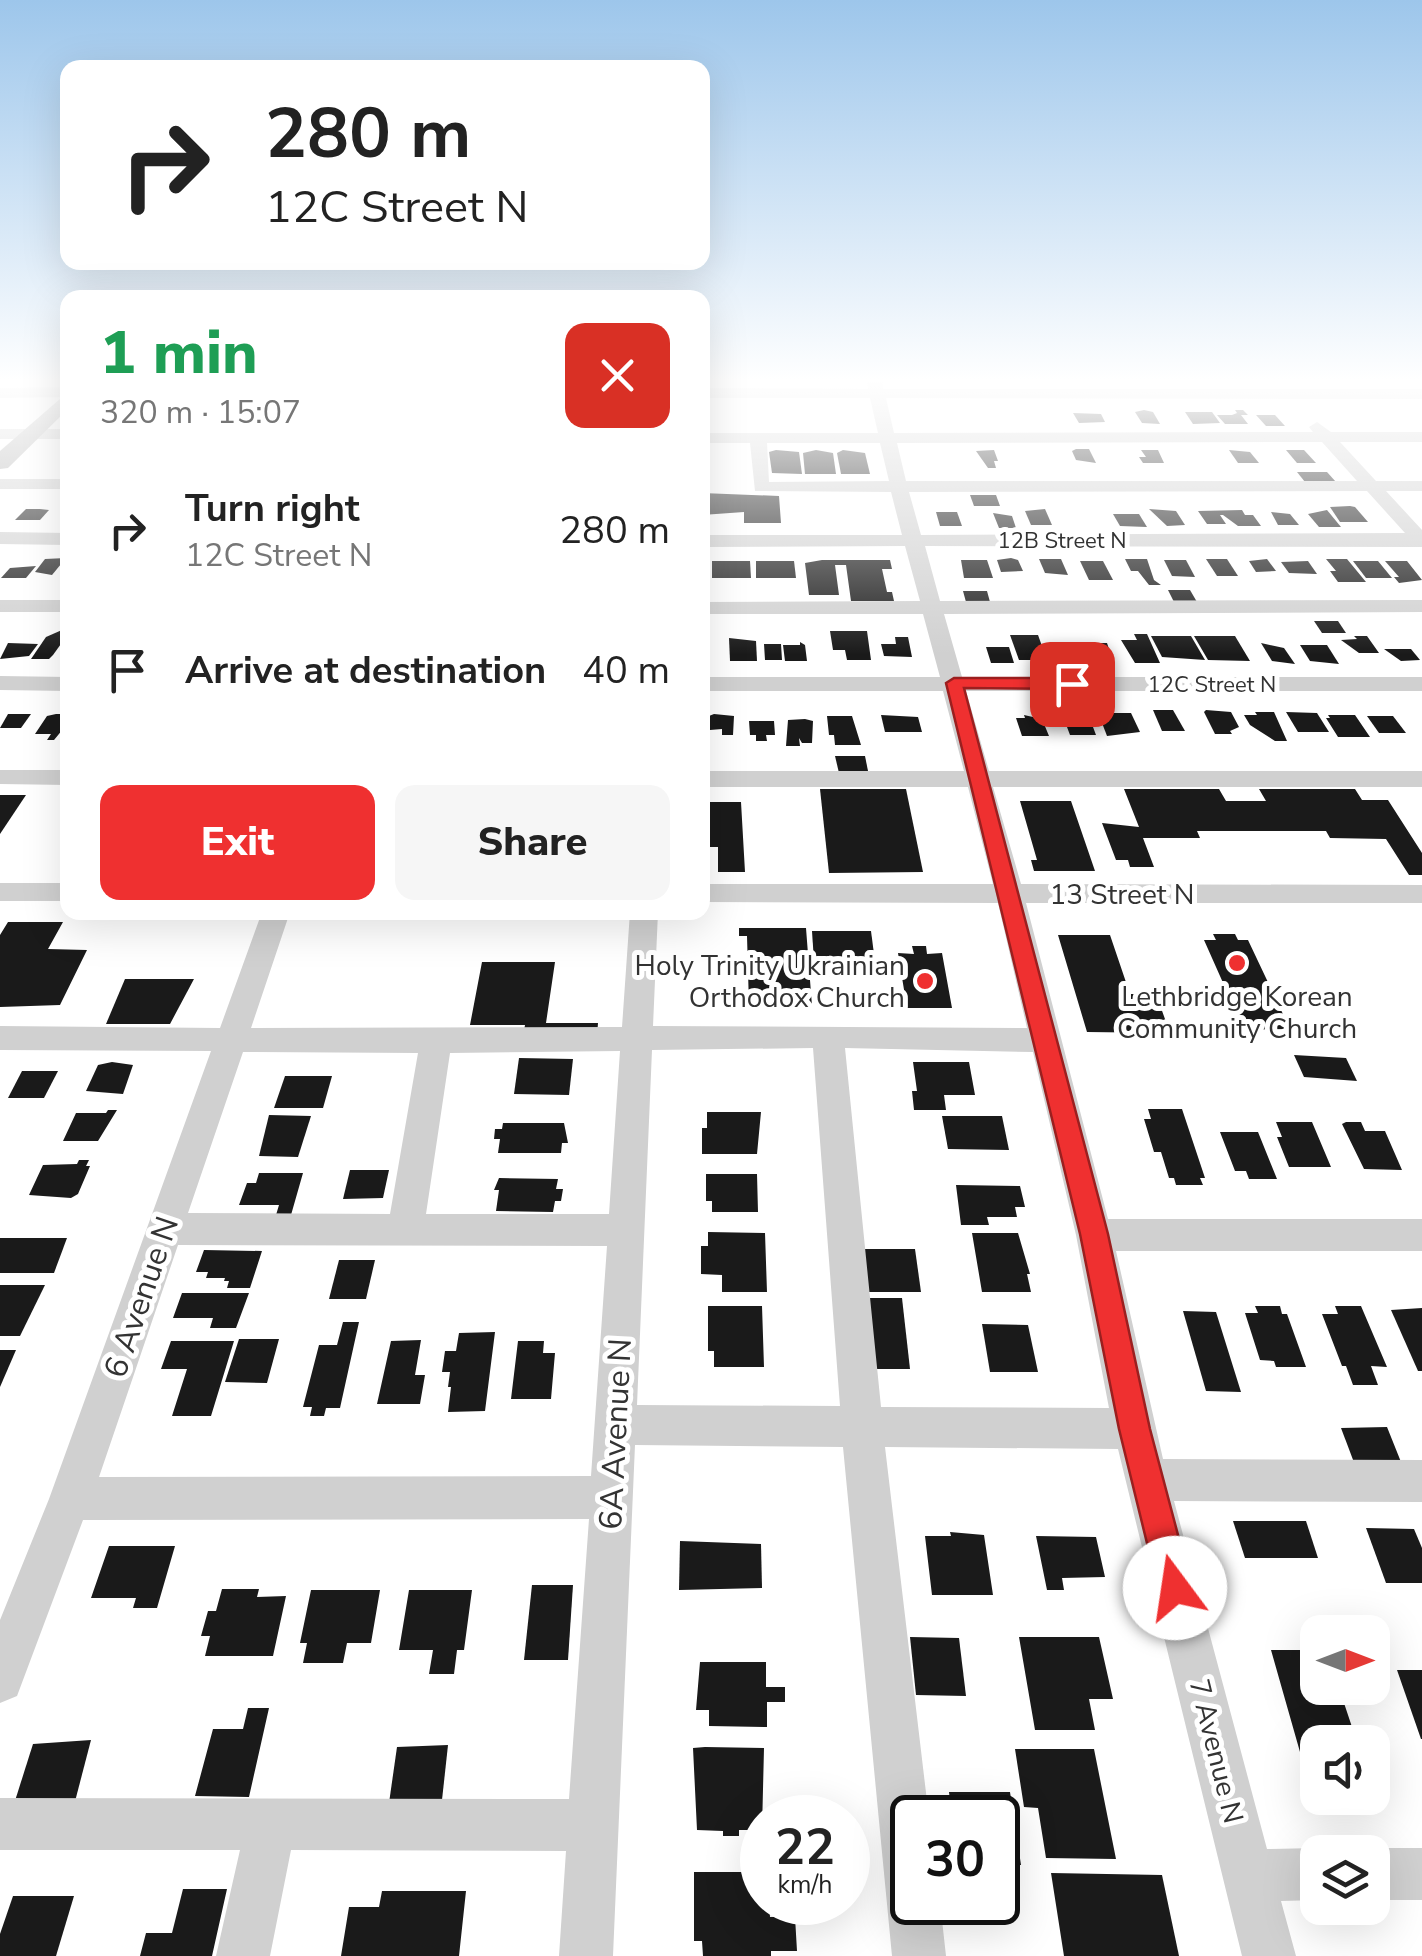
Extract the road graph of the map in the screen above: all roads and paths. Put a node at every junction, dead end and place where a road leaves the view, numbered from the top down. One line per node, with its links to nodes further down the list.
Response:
1 (760, 472): 6 (street)
2 (895, 472): 6 (street, 7 Avenue N)
3 (1359, 472): 7 (street)
4 (0, 484): 5 (street)
5 (60, 484)
6 (898, 484): 7 (street); 13 (street, 7 Avenue N)
7 (1372, 486): 8 (street); 11 (street)
8 (1422, 486)
9 (0, 538): 10 (street)
10 (60, 539)
11 (1421, 540): 13 (street, 12B Street N)
12 (710, 541): 13 (street, 12B Street N)
13 (915, 541): 18 (street, 7 Avenue N)
14 (0, 606): 15 (street)
15 (60, 606)
16 (1422, 606): 18 (street)
17 (710, 608): 18 (street)
18 (934, 608): 20 (street, 7 Avenue N)
19 (0, 683): 21 (street)
20 (954, 683): 22 (street, 12C Street N); 23 (street, 12C Street N); 27 (street, 7 Avenue N)
21 (60, 684)
22 (710, 684)
23 (1422, 684)
24 (0, 777): 25 (street)
25 (60, 778)
26 (710, 779): 27 (street)
27 (980, 779): 28 (street); 32 (street, 7 Avenue N)
28 (1422, 779)
29 (0, 892): 30 (street)
30 (60, 892)
31 (710, 893): 32 (street, 13 Street N)
32 (1010, 894): 33 (street, 13 Street N); 39 (street, 7 Avenue N)
33 (1422, 894)
34 (273, 920): 38 (street, 6 Avenue N)
35 (644, 920): 37 (street, 6A Avenue N)
36 (828, 1036): 37 (street); 39 (street); 48 (street)
37 (637, 1038): 40 (street); 44 (street, 6A Avenue N)
38 (231, 1040): 40 (street); 41 (street); 42 (street, 6 Avenue N)
39 (1046, 1040): 45 (street, 7 Avenue N)
40 (436, 1041): 43 (street)
41 (5, 1046)
42 (165, 1229): 43 (street); 53 (street, 6 Avenue N)
43 (405, 1230): 44 (street)
44 (626, 1230): 47 (street, 6A Avenue N)
45 (1094, 1234): 46 (street); 49 (street, 7 Avenue N)
46 (1422, 1235)
47 (616, 1425): 48 (street); 52 (street, 6A Avenue N)
48 (862, 1427): 49 (street); 55 (street)
49 (1134, 1429): 50 (street, 7 Avenue N)
50 (1148, 1480): 51 (street); 62 (street, 7 Avenue N)
51 (1422, 1481)
52 (612, 1497): 53 (street); 58 (street, 6A Avenue N)
53 (70, 1499): 54 (street, 6 Avenue N)
54 (0, 1679)
55 (902, 1795)
56 (0, 1824): 57 (street)
57 (271, 1824): 58 (street); 64 (street)
58 (593, 1825): 65 (street, 6A Avenue N)
59 (1300, 1874): 62 (street)
60 (1390, 1874): 61 (street)
61 (1422, 1874)
62 (1248, 1875): 67 (street, 7 Avenue N)
63 (916, 1925): 66 (street)
64 (243, 1956)
65 (586, 1956)
66 (919, 1956)
67 (1269, 1956)

